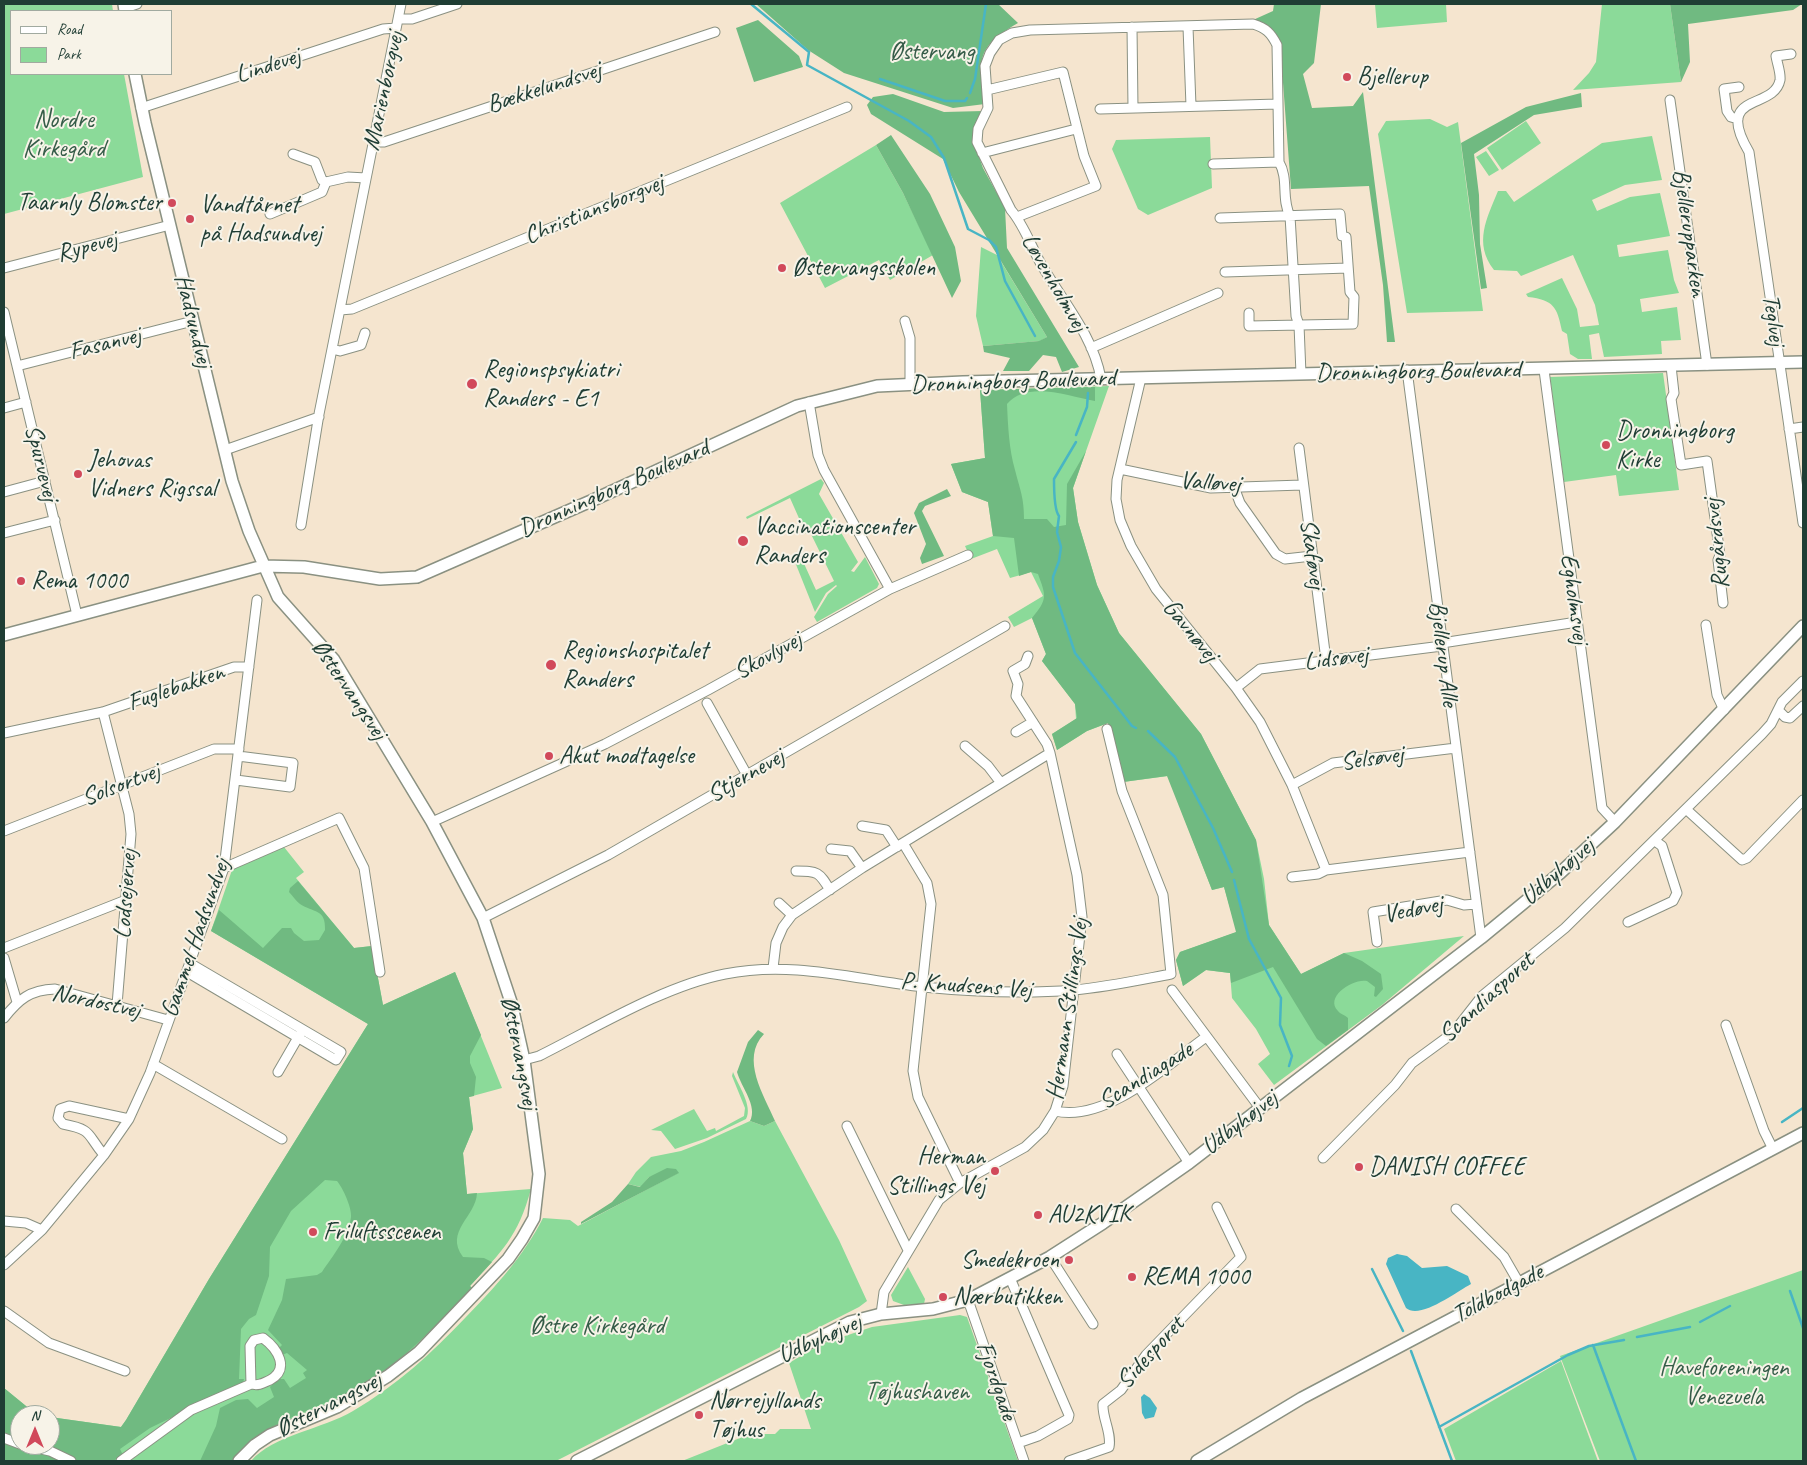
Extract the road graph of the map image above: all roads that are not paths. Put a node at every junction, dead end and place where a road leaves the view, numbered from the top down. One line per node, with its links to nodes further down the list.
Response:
1 (138, 4): 4 (street)
2 (401, 4): 5 (street, Marienborgvej)
3 (457, 4): 5 (street)
4 (124, 8)
5 (398, 19): 8 (street, Marienborgvej)
6 (1132, 27): 7 (street, Løvenholmvej); 13 (street, Løvenholmvej); 19 (street)
7 (1188, 27): 15 (street, Løvenholmvej); 16 (street)
8 (396, 28): 18 (street, Lindevej); 23 (street, Marienborgvej)
9 (715, 32): 23 (street, Bækkelundsvej)
10 (1791, 54): 21 (street)
11 (135, 75): 18 (street, Hadsundvej)
12 (1738, 87): 21 (street, Teglvej)
13 (987, 90): 22 (street, Løvenholmvej); 24 (street, Løvenholmvej)
14 (1670, 100): 51 (street, Bjellerupparken)
15 (1278, 104): 16 (street); 26 (street, Løvenholmvej)
16 (1191, 106): 19 (street)
17 (847, 107): 40 (street, Christiansborgvej)
18 (141, 108): 34 (street, Hadsundvej)
19 (1133, 108): 20 (street)
20 (1100, 109)
21 (1738, 119): 50 (street, Teglvej)
22 (1076, 129): 24 (street); 32 (street, Løvenholmvej)
23 (373, 142): 28 (street, Marienborgvej)
24 (982, 153): 32 (street, Løvenholmvej)
25 (293, 154): 29 (street)
26 (1279, 162): 27 (street); 31 (street, Løvenholmvej)
27 (1213, 164)
28 (366, 178): 29 (street, Marienborgvej); 40 (street, Marienborgvej)
29 (326, 182): 30 (street)
30 (270, 214)
31 (1290, 216): 33 (street); 36 (street); 37 (street, Løvenholmvej)
32 (1017, 217): 47 (street, Løvenholmvej)
33 (1220, 218)
34 (170, 225): 35 (street, Rypevej); 44 (street, Hadsundvej)
35 (4, 268)
36 (1348, 268): 37 (street); 45 (street)
37 (1295, 270): 38 (street); 45 (street, Løvenholmvej)
38 (1225, 272)
39 (1218, 292): 47 (street, Løvenholmvej)
40 (340, 310): 48 (street, Marienborgvej)
41 (4, 312): 52 (street, Spurvevej)
42 (1249, 313): 45 (street)
43 (905, 320): 59 (street)
44 (193, 321): 52 (street, Fasanvej); 67 (street, Hadsundvej)
45 (1299, 325): 56 (street, Løvenholmvej)
46 (364, 333): 48 (street)
47 (1091, 348): 58 (street, Løvenholmvej)
48 (332, 349): 63 (street, Marienborgvej)
49 (1803, 362): 50 (street, Dronningborg Boulevard)
50 (1779, 363): 51 (street, Dronningborg Boulevard); 65 (street, Teglvej)
51 (1707, 365): 53 (street, Dronningborg Boulevard)
52 (17, 366): 60 (street, Spurvevej)
53 (1671, 366): 55 (street, Dronningborg Boulevard); 82 (street, Rugårdsvej)
54 (1407, 370): 55 (street, Dronningborg Boulevard); 56 (street, Dronningborg Boulevard); 89 (street, Bjellerup Alle)
55 (1544, 370): 84 (street, Egholmsvej)
56 (1300, 374): 57 (street, Dronningborg Boulevard)
57 (1141, 378): 58 (street, Dronningborg Boulevard); 68 (street, Gavnøvej)
58 (1101, 379): 59 (street, Dronningborg Boulevard)
59 (910, 384): 61 (street, Dronningborg Boulevard)
60 (26, 402): 62 (street); 69 (street, Spurvevej)
61 (808, 402): 79 (street, Dronningborg Boulevard); 80 (street)
62 (4, 408)
63 (319, 417): 67 (street); 75 (street, Marienborgvej)
64 (1803, 427): 65 (street)
65 (1789, 429): 74 (street, Teglvej)
66 (1299, 448): 70 (street, Skaføvej)
67 (225, 450): 79 (street, Hadsundvej)
68 (1120, 469): 71 (street, Valløvej); 94 (street, Gavnøvej)
69 (45, 481): 72 (street); 73 (street, Spurvevej)
70 (1302, 485): 71 (street, Valløvej); 78 (street, Skaføvej)
71 (1234, 487): 78 (street)
72 (4, 492)
73 (55, 520): 76 (street); 83 (street, Spurvevej)
74 (1803, 523)
75 (301, 525)
76 (4, 534)
77 (968, 555): 80 (street, Skovlyvej)
78 (1312, 556): 91 (street, Skaføvej)
79 (263, 566): 83 (street, Dronningborg Boulevard); 115 (street, Østervangsvej)
80 (890, 589): 115 (street, Skovlyvej)
81 (257, 600): 92 (street, Gammel Hadsundvej)
82 (1724, 603)
83 (76, 615): 88 (street, Dronningborg Boulevard)
84 (1577, 622): 89 (street, Lidsøvej); 116 (street, Egholmsvej)
85 (1706, 625): 97 (street)
86 (1005, 626): 108 (street, Stjernevej)
87 (1802, 628): 97 (street, Udbyhøjvej)
88 (4, 635)
89 (1442, 644): 91 (street, Lidsøvej); 105 (street, Bjellerup Alle)
90 (1028, 656): 100 (street, Hermann Stillings Vej)
91 (1326, 660): 94 (street, Lidsøvej)
92 (249, 667): 99 (street, Fuglebakken); 106 (street, Gammel Hadsundvej)
93 (1803, 681): 98 (street, Scandiasporet)
94 (1236, 688): 112 (street, Gavnøvej)
95 (707, 703): 108 (street)
96 (1803, 706): 98 (street)
97 (1724, 710): 116 (street, Udbyhøjvej)
98 (1778, 710): 114 (street, Scandiasporet)
99 (103, 712): 103 (street, Fuglebakken); 111 (street, Fuglebakken)
100 (1033, 722): 102 (street); 107 (street, Hermann Stillings Vej)
101 (1107, 729): 143 (street, P. Knudsens Vej)
102 (1016, 732)
103 (4, 733)
104 (965, 746): 110 (street)
105 (1456, 748): 112 (street, Selsøvej); 122 (street, Bjellerup Alle)
106 (239, 752): 109 (street, Gammel Hadsundvej); 109 (street); 111 (street, Solsortvej)
107 (1050, 753): 110 (street); 143 (street, Hermann Stillings Vej)
108 (746, 775): 133 (street, Stjernevej)
109 (236, 780): 123 (street, Gammel Hadsundvej)
110 (1001, 783): 120 (street)
111 (122, 785): 118 (street, Solsortvej); 129 (street, Lodsejervej)
112 (1292, 785): 126 (street, Gavnøvej)
113 (1803, 800): 114 (street)
114 (1687, 810): 119 (street, Scandiasporet)
115 (432, 822): 133 (street, Østervangsvej)
116 (1615, 822): 135 (street, Udbyhøjvej)
117 (862, 826): 120 (street)
118 (4, 831)
119 (1655, 841): 134 (street); 164 (street, Scandiasporet)
120 (900, 845): 124 (street); 142 (street)
121 (831, 849): 124 (street)
122 (1470, 852): 126 (street); 131 (street, Bjellerup Alle)
123 (224, 868): 139 (street, Gammel Hadsundvej); 141 (street)
124 (862, 868): 128 (street)
125 (796, 870): 128 (street)
126 (1326, 870): 127 (street)
127 (1292, 877)
128 (830, 890): 132 (street)
129 (126, 900): 137 (street); 146 (street, Lodsejervej)
130 (780, 903): 132 (street)
131 (1476, 904): 135 (street, Bjellerup Alle); 136 (street, Vedøvej)
132 (792, 915): 140 (street)
133 (483, 918): 152 (street, Østervangsvej)
134 (1628, 922)
135 (1481, 938): 156 (street, Udbyhøjvej)
136 (1377, 942)
137 (4, 948)
138 (4, 958): 145 (street)
139 (189, 968): 148 (street, Gammel Hadsundvej); 154 (street)
140 (773, 968): 142 (street, P. Knudsens Vej); 152 (street, P. Knudsens Vej)
141 (380, 972)
142 (921, 986): 143 (street, P. Knudsens Vej); 166 (street)
143 (1075, 990): 157 (street, Hermann Stillings Vej)
144 (1172, 990): 150 (street)
145 (17, 1002): 146 (street, Nordostvej); 147 (street, Nordostvej)
146 (117, 1005): 148 (street, Nordostvej)
147 (4, 1018)
148 (168, 1020): 153 (street, Gammel Hadsundvej)
149 (1726, 1025): 162 (street)
150 (1206, 1037): 155 (street, Scandiagade); 156 (street)
151 (1117, 1054): 155 (street)
152 (524, 1060): 186 (street, Østervangsvej)
153 (153, 1064): 158 (street, Gammel Hadsundvej); 161 (street)
154 (278, 1072)
155 (1139, 1086): 157 (street, Scandiagade); 165 (street)
156 (1260, 1108): 165 (street, Udbyhøjvej)
157 (1055, 1111): 166 (street, Hermann Stillings Vej)
158 (129, 1119): 163 (street, Gammel Hadsundvej); 163 (street)
159 (847, 1126): 171 (street)
160 (1803, 1132): 162 (street, Toldbodgade)
161 (282, 1139)
162 (1773, 1149): 175 (street, Toldbodgade)
163 (104, 1155): 170 (street, Gammel Hadsundvej)
164 (1323, 1158)
165 (1189, 1163): 172 (street, Udbyhøjvej)
166 (960, 1183): 171 (street, Hermann Stillings Vej)
167 (1217, 1207): 189 (street, Sidesporet)
168 (1456, 1208): 175 (street)
169 (4, 1221): 170 (street)
170 (42, 1230): 173 (street, Gammel Hadsundvej)
171 (908, 1250): 178 (street, Hermann Stillings Vej)
172 (1050, 1257): 174 (street, Udbyhøjvej); 179 (street)
173 (4, 1266)
174 (1010, 1278): 176 (street, Udbyhøjvej); 182 (street)
175 (1519, 1283): 190 (street, Toldbodgade)
176 (968, 1300): 178 (street, Udbyhøjvej); 182 (street, Fjordgade)
177 (4, 1311): 180 (street)
178 (881, 1314): 187 (street, Udbyhøjvej)
179 (1093, 1324)
180 (125, 1371)
181 (251, 1384): 181 (street); 185 (street)
182 (1018, 1443): 188 (street, Fjordgade)
183 (60, 1455): 184 (street)
184 (71, 1461)
185 (121, 1461)
186 (239, 1461)
187 (577, 1461)
188 (1024, 1461)
189 (1069, 1461)
190 (1197, 1461)

